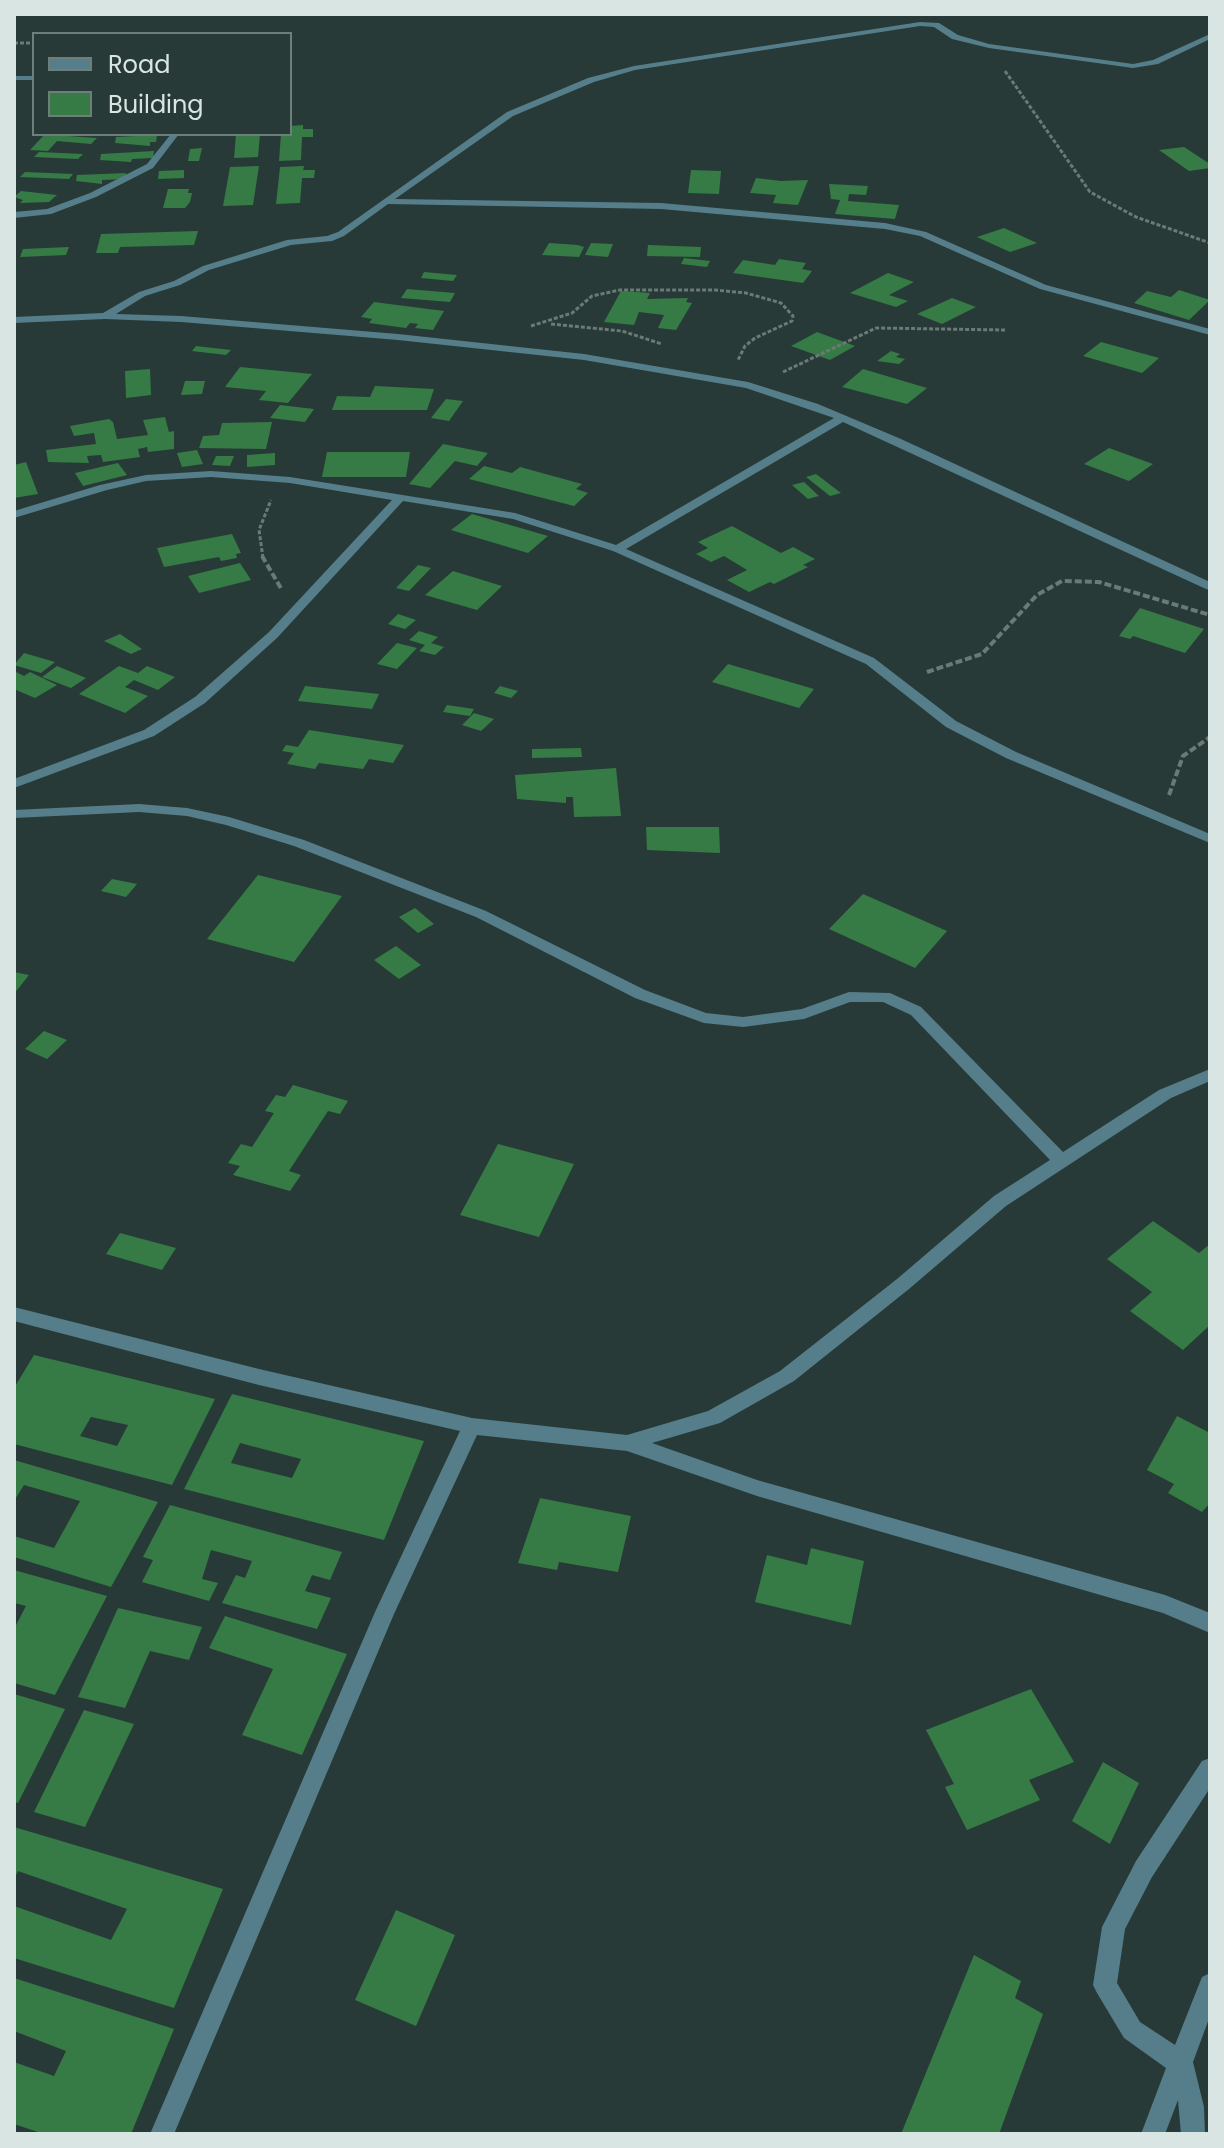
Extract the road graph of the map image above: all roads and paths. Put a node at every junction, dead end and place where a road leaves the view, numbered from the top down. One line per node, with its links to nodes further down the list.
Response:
1 (1210, 36): 2 (street)
2 (989, 46): 4 (street); 6 (path)
3 (173, 136): 5 (street)
4 (389, 202): 7 (street); 11 (street)
5 (14, 215)
6 (1210, 243)
7 (105, 316): 8 (street); 12 (street)
8 (14, 320)
9 (520, 329): 12 (path)
10 (1005, 330): 13 (path)
11 (1210, 332)
12 (721, 380): 13 (street)
13 (748, 385): 14 (street)
14 (842, 418): 18 (street); 19 (street)
15 (278, 479): 16 (street); 17 (street); 20 (path)
16 (402, 496): 18 (street); 20 (street)
17 (14, 515)
18 (617, 549): 22 (street)
19 (1210, 586)
20 (300, 607): 24 (street)
21 (1210, 615): 22 (path)
22 (899, 681): 26 (street)
23 (1210, 737): 26 (path)
24 (14, 784)
25 (14, 814): 29 (street)
26 (1167, 821): 27 (street)
27 (1210, 839)
28 (1210, 1075): 29 (street)
29 (1059, 1159): 32 (street)
30 (14, 1314): 31 (street)
31 (472, 1426): 32 (street); 37 (street)
32 (627, 1443): 33 (street)
33 (1210, 1623)
34 (1210, 1769): 36 (street)
35 (1210, 1985): 36 (street)
36 (1182, 2065): 38 (street); 39 (street)
37 (162, 2134)
38 (1153, 2134)
39 (1193, 2134)

